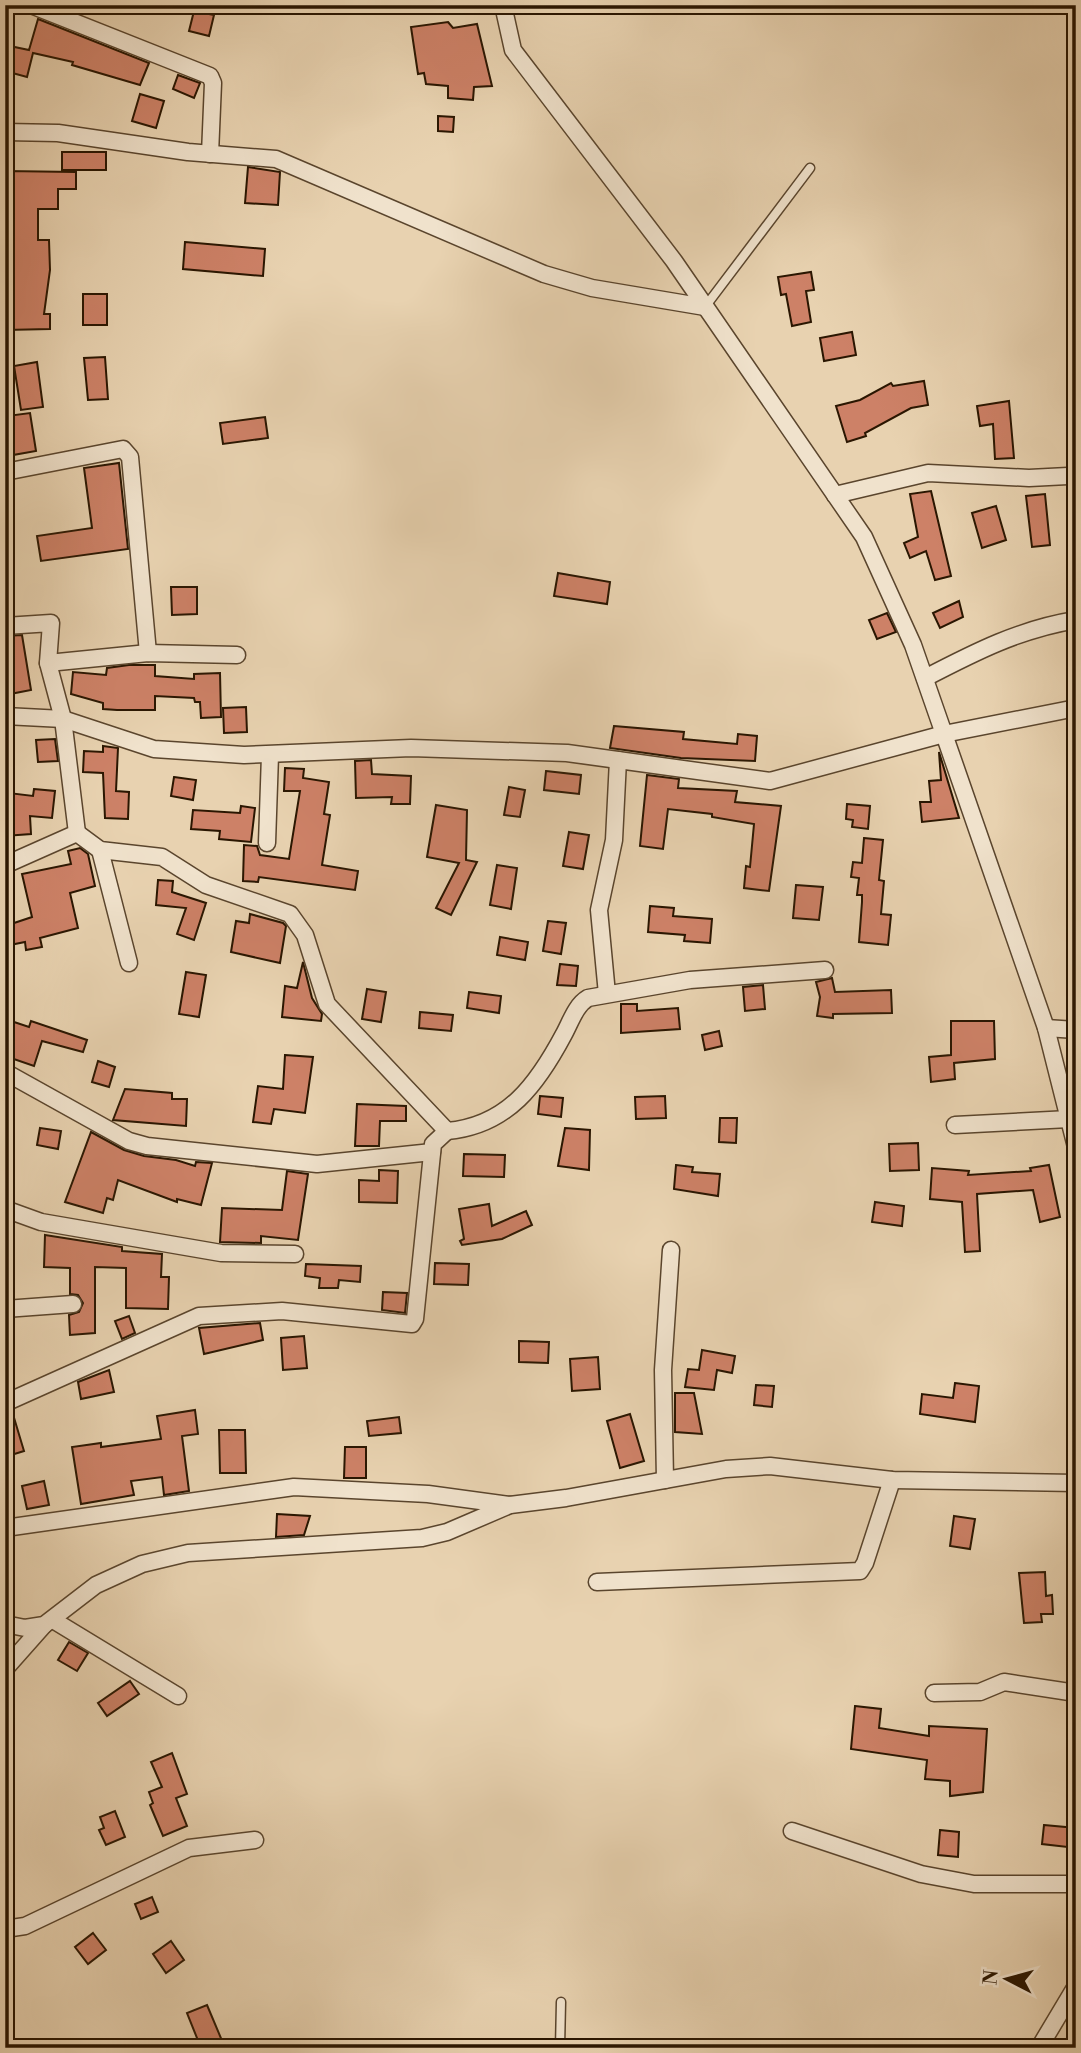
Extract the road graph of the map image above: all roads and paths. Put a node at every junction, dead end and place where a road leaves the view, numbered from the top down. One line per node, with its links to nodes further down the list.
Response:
1 (31, 5): 4 (street)
2 (503, 5): 6 (street)
3 (5, 132): 4 (street)
4 (210, 154): 6 (street)
5 (810, 168): 6 (lane)
6 (705, 307): 9 (street)
7 (5, 472): 12 (street)
8 (1068, 476): 9 (street)
9 (835, 495): 15 (street)
10 (1076, 620): 15 (street)
11 (5, 626): 14 (street)
12 (148, 653): 13 (street); 14 (street)
13 (237, 655)
14 (48, 663): 18 (street)
15 (925, 678): 19 (street)
16 (1076, 708): 19 (street)
17 (5, 716): 18 (street)
18 (63, 719): 20 (street); 22 (street)
19 (944, 734): 21 (street); 29 (street)
20 (270, 755): 21 (street); 23 (street)
21 (618, 760): 28 (street)
22 (77, 833): 24 (street); 25 (street)
23 (267, 843)
24 (100, 850): 26 (street); 34 (street)
25 (5, 865)
26 (130, 963)
27 (825, 970): 28 (street)
28 (607, 994): 34 (street)
29 (1046, 1028): 30 (street); 32 (street)
30 (1076, 1030)
31 (5, 1072): 36 (street)
32 (1069, 1119): 33 (street); 35 (street)
33 (955, 1125)
34 (447, 1131): 36 (street)
35 (1076, 1147)
36 (432, 1152): 42 (street)
37 (5, 1209): 39 (street)
38 (671, 1250): 43 (street)
39 (295, 1254)
40 (73, 1304): 41 (street)
41 (5, 1309)
42 (5, 1403)
43 (665, 1480): 44 (street); 46 (street)
44 (892, 1480): 45 (street); 48 (street)
45 (1076, 1483)
46 (510, 1505): 47 (street); 49 (street)
47 (5, 1528)
48 (597, 1582)
49 (48, 1622): 50 (street); 51 (street); 54 (street)
50 (5, 1624)
51 (5, 1669)
52 (934, 1693): 53 (street)
53 (1076, 1693)
54 (178, 1696)
55 (792, 1831): 57 (street)
56 (255, 1840): 58 (street)
57 (1076, 1884)
58 (5, 1929)
59 (1076, 1986): 62 (street)
60 (561, 2002): 61 (lane)
61 (560, 2048)
62 (1039, 2048)

